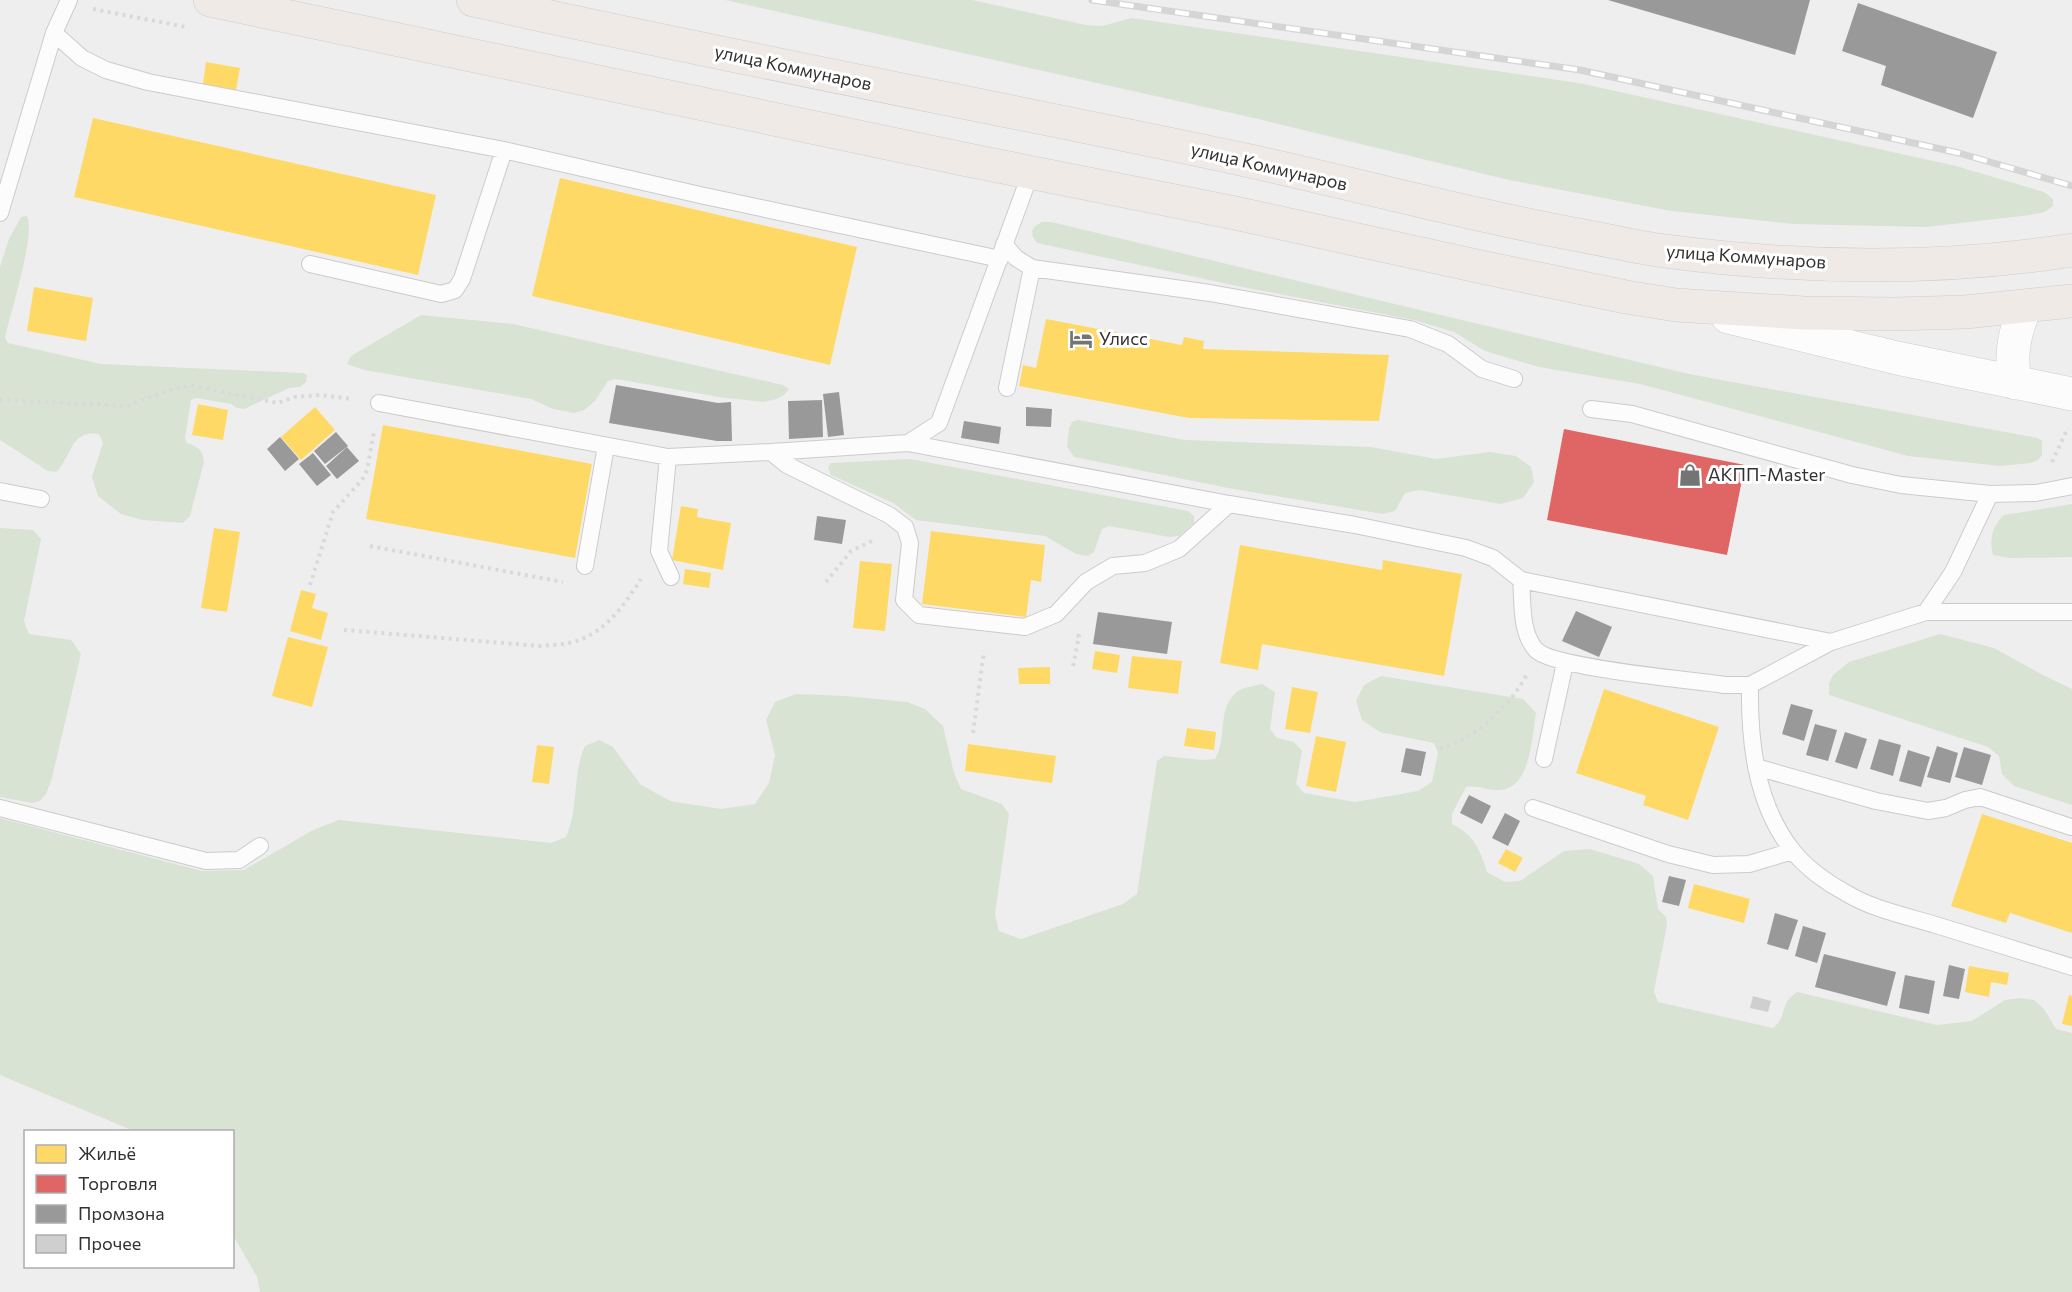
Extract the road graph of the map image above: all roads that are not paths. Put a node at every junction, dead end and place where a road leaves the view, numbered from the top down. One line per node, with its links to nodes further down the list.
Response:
1 (69, 0): 4 (lane)
2 (210, 0): 6 (highway)
3 (473, 0): 8 (highway, улица Коммунаров)
4 (54, 33): 5 (lane); 7 (lane)
5 (504, 150): 9 (lane); 10 (lane)
6 (1031, 172): 9 (lane); 13 (highway)
7 (0, 213)
8 (2072, 250)
9 (1002, 251): 11 (lane); 21 (lane)
10 (310, 264)
11 (1032, 268): 15 (lane); 17 (lane)
12 (2072, 301): 14 (highway)
13 (1676, 305): 14 (highway); 16 (main road)
14 (2026, 306): 16 (main road)
15 (1514, 379)
16 (2014, 383): 18 (main road)
17 (1007, 388)
18 (2072, 394)
19 (379, 403): 22 (lane)
20 (1591, 409): 27 (lane)
21 (908, 443): 23 (lane); 29 (lane)
22 (606, 446): 24 (lane); 30 (lane)
23 (771, 452): 24 (lane); 29 (lane)
24 (668, 457): 31 (lane)
25 (2072, 486): 27 (lane)
26 (0, 491): 28 (lane)
27 (1990, 494): 33 (lane)
28 (41, 499)
29 (1229, 504): 32 (lane)
30 (585, 566)
31 (670, 577)
32 (1521, 580): 35 (lane); 36 (lane)
33 (1926, 612): 34 (lane); 35 (lane)
34 (2072, 612)
35 (1831, 642): 37 (lane)
36 (1565, 663): 37 (lane); 38 (lane)
37 (1750, 685): 39 (lane)
38 (1544, 759)
39 (1756, 767): 42 (lane); 44 (lane)
40 (0, 808): 43 (lane)
41 (1533, 808): 44 (lane)
42 (2071, 827)
43 (261, 846)
44 (1792, 851): 45 (lane)
45 (2072, 967)

